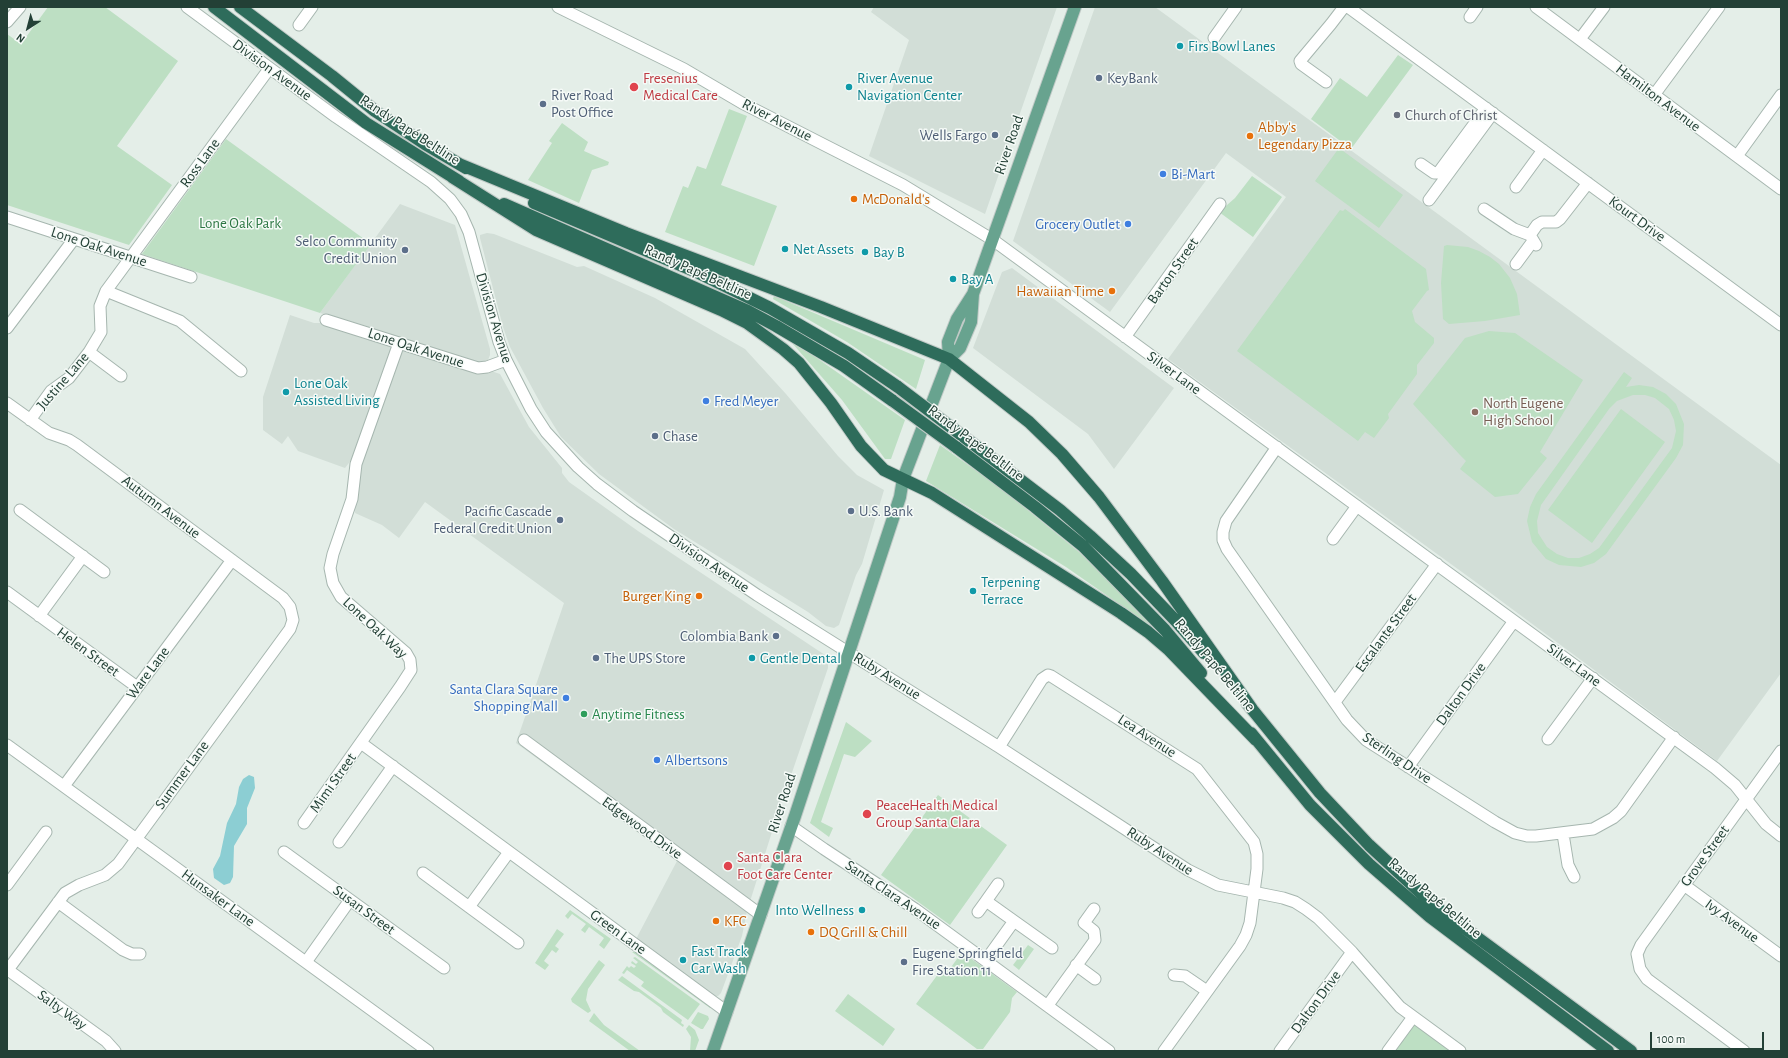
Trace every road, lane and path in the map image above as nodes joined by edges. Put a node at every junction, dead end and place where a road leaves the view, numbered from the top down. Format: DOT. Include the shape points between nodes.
graph roads {
  1 [pos="20,7"];
  2 [pos="187,7"];
  3 [pos="214,7"];
  4 [pos="240,7"];
  5 [pos="312,7"];
  6 [pos="558,7"];
  7 [pos="1075,7"];
  8 [pos="1236,7"];
  9 [pos="1344,7"];
  10 [pos="1348,7"];
  11 [pos="1477,7"];
  12 [pos="1536,7"];
  13 [pos="1604,7"];
  14 [pos="1719,7"];
  15 [pos="1470,17"];
  16 [pos="7,22"];
  17 [pos="299,25"];
  18 [pos="1214,38"];
  19 [pos="1580,40"];
  20 [pos="268,69"];
  21 [pos="1326,82"];
  22 [pos="1654,95"];
  23 [pos="1781,95"];
  24 [pos="1490,111"];
  25 [pos="1543,150"];
  26 [pos="1737,156"];
  27 [pos="459,164"];
  28 [pos="1421,164"];
  29 [pos="452,177"];
  30 [pos="1588,183"];
  31 [pos="1516,187"];
  32 [pos="1781,189"];
  33 [pos="1429,200"];
  34 [pos="1220,204"];
  35 [pos="1484,209"];
  36 [pos="7,217"];
  37 [pos="74,239"];
  38 [pos="993,240"];
  39 [pos="1533,240"];
  40 [pos="131,257"];
  41 [pos="1516,264"];
  42 [pos="191,278"];
  43 [pos="106,291"];
  44 [pos="326,320"];
  45 [pos="1781,325"];
  46 [pos="7,328"];
  47 [pos="1125,337"];
  48 [pos="398,343"];
  49 [pos="89,352"];
  50 [pos="948,359"];
  51 [pos="506,360"];
  52 [pos="242,371"];
  53 [pos="121,376"];
  54 [pos="7,403"];
  55 [pos="30,420"];
  56 [pos="1277,447"];
  57 [pos="903,479"];
  58 [pos="1357,506"];
  59 [pos="20,510"];
  60 [pos="1333,539"];
  61 [pos="83,556"];
  62 [pos="232,560"];
  63 [pos="1436,564"];
  64 [pos="104,572"];
  65 [pos="7,592"];
  66 [pos="40,616"];
  67 [pos="1514,621"];
  68 [pos="290,628"];
  69 [pos="848,652"];
  70 [pos="1593,678"];
  71 [pos="137,688"];
  72 [pos="1335,702"];
  73 [pos="1252,709"];
  74 [pos="1674,737"];
  75 [pos="1548,739"];
  76 [pos="524,740"];
  77 [pos="1256,740"];
  78 [pos="361,743"];
  79 [pos="7,745"];
  80 [pos="999,747"];
  81 [pos="1781,751"];
  82 [pos="393,766"];
  83 [pos="1408,767"];
  84 [pos="64,786"];
  85 [pos="1746,800"];
  86 [pos="304,824"];
  87 [pos="791,826"];
  88 [pos="46,832"];
  89 [pos="1563,834"];
  90 [pos="1781,836"];
  91 [pos="136,838"];
  92 [pos="339,842"];
  93 [pos="284,852"];
  94 [pos="509,852"];
  95 [pos="423,874"];
  96 [pos="1574,877"];
  97 [pos="998,884"];
  98 [pos="7,885"];
  99 [pos="1684,885"];
  100 [pos="1254,893"];
  101 [pos="350,900"];
  102 [pos="986,901"];
  103 [pos="58,902"];
  104 [pos="469,907"];
  105 [pos="1094,909"];
  106 [pos="978,912"];
  107 [pos="761,916"];
  108 [pos="1014,921"];
  109 [pos="518,943"];
  110 [pos="1052,948"];
  111 [pos="1352,952"];
  112 [pos="140,954"];
  113 [pos="1781,956"];
  114 [pos="986,960"];
  115 [pos="306,962"];
  116 [pos="1076,965"];
  117 [pos="444,968"];
  118 [pos="7,970"];
  119 [pos="1174,975"];
  120 [pos="1095,979"];
  121 [pos="1207,991"];
  122 [pos="1048,1005"];
  123 [pos="727,1012"];
  124 [pos="1412,1017"];
  125 [pos="1107,1050"];
  126 [pos="115,1051"];
  127 [pos="428,1051"];
  128 [pos="713,1051"];
  129 [pos="1164,1051"];
  130 [pos="1280,1051"];
  131 [pos="1388,1051"];
  132 [pos="1459,1051"];
  133 [pos="1608,1051"];
  134 [pos="1631,1051"];
  135 [pos="1744,1051"];
  1 -- 16 [label="street"];
  2 -- 20 [label="street, Division Avenue"];
  3 -- 29 [label="highway, Randy Papé Beltline" via="366,123"];
  4 -- 27 [label="highway, Randy Papé Beltline" via="374,111"];
  5 -- 17 [label="street"];
  6 -- 38 [label="street, River Avenue" via="684,69 747,105 903,185"];
  7 -- 38 [label="main road, River Road"];
  8 -- 18 [label="street"];
  9 -- 21 [label="street" via="1300,61"];
  10 -- 24 [label="street, Kourt Drive"];
  11 -- 15 [label="street"];
  12 -- 19 [label="street, Hamilton Avenue"];
  13 -- 19 [label="street"];
  14 -- 22 [label="street"];
  19 -- 22 [label="street, Hamilton Avenue"];
  20 -- 40 [label="street, Ross Lane"];
  20 -- 51 [label="street, Division Avenue" via="431,182 454,203 469,232 492,319"];
  22 -- 26 [label="street, Hamilton Avenue"];
  23 -- 26 [label="street"];
  24 -- 25 [label="street, Kourt Drive"];
  24 -- 28 [label="street" via="1438,173"];
  24 -- 33 [label="street"];
  25 -- 30 [label="street, Kourt Drive"];
  25 -- 31 [label="street"];
  26 -- 32 [label="street, Hamilton Avenue"];
  27 -- 50 [label="highway"];
  27 -- 73 [label="highway, Randy Papé Beltline, bridge" via="560,216 699,273 770,308 848,353 898,387 1060,510 1131,574 1176,621"];
  29 -- 57 [label="highway" via="536,230 747,323 798,363 866,453 884,470"];
  29 -- 77 [label="highway, Randy Papé Beltline, bridge" via="542,221 748,312 844,366 956,447 1083,546 1165,630"];
  30 -- 39 [label="street" via="1560,220 1540,224"];
  30 -- 45 [label="street, Kourt Drive"];
  34 -- 47 [label="street, Barton Street"];
  35 -- 39 [label="street"];
  36 -- 37 [label="street, Lone Oak Avenue"];
  37 -- 40 [label="street, Lone Oak Avenue"];
  37 -- 46 [label="street"];
  38 -- 47 [label="street, Silver Lane"];
  38 -- 50 [label="main road, River Road" via="973,294 971,322 960,348"];
  39 -- 41 [label="street"];
  40 -- 42 [label="street, Lone Oak Avenue"];
  40 -- 43 [label="street, Justine Lane"];
  43 -- 49 [label="street, Justine Lane" via="100,306 101,332"];
  43 -- 52 [label="street" via="180,321"];
  44 -- 48 [label="street, Lone Oak Avenue"];
  47 -- 56 [label="street, Silver Lane"];
  48 -- 51 [label="street, Lone Oak Avenue" via="478,368"];
  48 -- 78 [label="street, Lone Oak Way" via="356,464 352,499 330,564 333,582 341,597 406,653 411,663 407,678"];
  49 -- 53 [label="street"];
  49 -- 55 [label="street, Justine Lane" via="69,378 51,392"];
  50 -- 57 [label="main road, River Road"];
  50 -- 73 [label="highway" via="1029,422 1062,454 1099,497 1162,581"];
  51 -- 69 [label="street, Division Avenue" via="546,432 597,484 633,512 757,595"];
  54 -- 55 [label="street, Autumn Avenue"];
  55 -- 62 [label="street, Autumn Avenue" via="49,433 77,445"];
  56 -- 58 [label="street, Silver Lane"];
  56 -- 72 [label="street, Sterling Drive" via="1226,521 1223,540 1226,549"];
  57 -- 69 [label="main road, River Road" via="892,499 870,587"];
  57 -- 77 [label="highway" via="932,493 1148,632 1169,650"];
  58 -- 60 [label="street"];
  58 -- 63 [label="street, Silver Lane"];
  59 -- 61 [label="street"];
  61 -- 64 [label="street"];
  61 -- 66 [label="street"];
  62 -- 68 [label="street, Autumn Avenue" via="285,601 293,616"];
  62 -- 71 [label="street, Ware Lane"];
  63 -- 67 [label="street, Silver Lane"];
  63 -- 72 [label="street, Escalante Street"];
  65 -- 66 [label="street, Helen Street"];
  66 -- 71 [label="street, Helen Street"];
  67 -- 70 [label="street, Silver Lane"];
  67 -- 83 [label="street, Dalton Drive"];
  68 -- 91 [label="street, Summer Lane"];
  69 -- 80 [label="street, Ruby Avenue"];
  69 -- 87 [label="main road, River Road"];
  70 -- 74 [label="street, Silver Lane"];
  70 -- 75 [label="street"];
  71 -- 84 [label="street, Ware Lane"];
  72 -- 83 [label="street, Sterling Drive" via="1355,730 1366,740"];
  73 -- 134 [label="highway, Randy Papé Beltline" via="1320,793 1369,845 1436,907"];
  74 -- 85 [label="street, Silver Lane" via="1725,776"];
  74 -- 89 [label="street, Sterling Drive" via="1621,811 1613,818 1593,829"];
  76 -- 107 [label="street, Edgewood Drive"];
  77 -- 133 [label="highway, Randy Papé Beltline" via="1310,805 1380,874 1430,917"];
  78 -- 82 [label="street, Green Lane"];
  78 -- 86 [label="street, Mimi Street"];
  79 -- 84 [label="street, Hunsaker Lane"];
  80 -- 100 [label="street, Ruby Avenue" via="1188,870 1218,885"];
  80 -- 100 [label="street, Lea Avenue" via="1042,679 1048,676 1055,677 1200,772 1254,842 1258,861"];
  81 -- 85 [label="street, Grove Street"];
  82 -- 92 [label="street"];
  82 -- 94 [label="street, Green Lane"];
  83 -- 89 [label="street, Sterling Drive" via="1515,832 1526,836"];
  84 -- 91 [label="street, Hunsaker Lane"];
  85 -- 90 [label="street, Silver Lane" via="1766,824"];
  85 -- 99 [label="street, Grove Street"];
  87 -- 107 [label="main road, River Road"];
  87 -- 114 [label="street, Santa Clara Avenue" via="897,896"];
  88 -- 98 [label="street"];
  89 -- 96 [label="street" via="1568,865"];
  91 -- 103 [label="street, Summer Lane" via="110,872 72,888"];
  91 -- 115 [label="street, Hunsaker Lane"];
  93 -- 101 [label="street, Susan Street"];
  94 -- 104 [label="street"];
  94 -- 123 [label="street, Green Lane"];
  95 -- 104 [label="street"];
  97 -- 102 [label="street"];
  99 -- 113 [label="street, Ivy Avenue"];
  99 -- 135 [label="street, Grove Street" via="1641,945 1637,954 1640,969 1647,979"];
  100 -- 111 [label="street, Ruby Avenue" via="1295,902 1318,918"];
  100 -- 121 [label="street, Lea Avenue" via="1246,935"];
  101 -- 115 [label="street"];
  101 -- 117 [label="street, Susan Street"];
  102 -- 106 [label="street"];
  102 -- 108 [label="street"];
  103 -- 112 [label="street" via="126,952"];
  103 -- 118 [label="street, Summer Lane"];
  104 -- 109 [label="street"];
  105 -- 116 [label="street" via="1084,923 1093,930 1095,938"];
  107 -- 123 [label="main road, River Road"];
  108 -- 110 [label="street"];
  108 -- 114 [label="street"];
  111 -- 124 [label="street, Ruby Avenue"];
  111 -- 130 [label="street, Dalton Drive"];
  114 -- 122 [label="street, Santa Clara Avenue"];
  115 -- 127 [label="street, Hunsaker Lane"];
  116 -- 120 [label="street"];
  116 -- 122 [label="street"];
  118 -- 126 [label="street, Salty Way" via="106,1041"];
  119 -- 121 [label="street" via="1185,976"];
  121 -- 129 [label="street, Lea Avenue"];
  122 -- 125 [label="street, Santa Clara Avenue"];
  123 -- 128 [label="main road, River Road"];
  124 -- 131 [label="street"];
  124 -- 132 [label="street, Ruby Avenue"];
}
